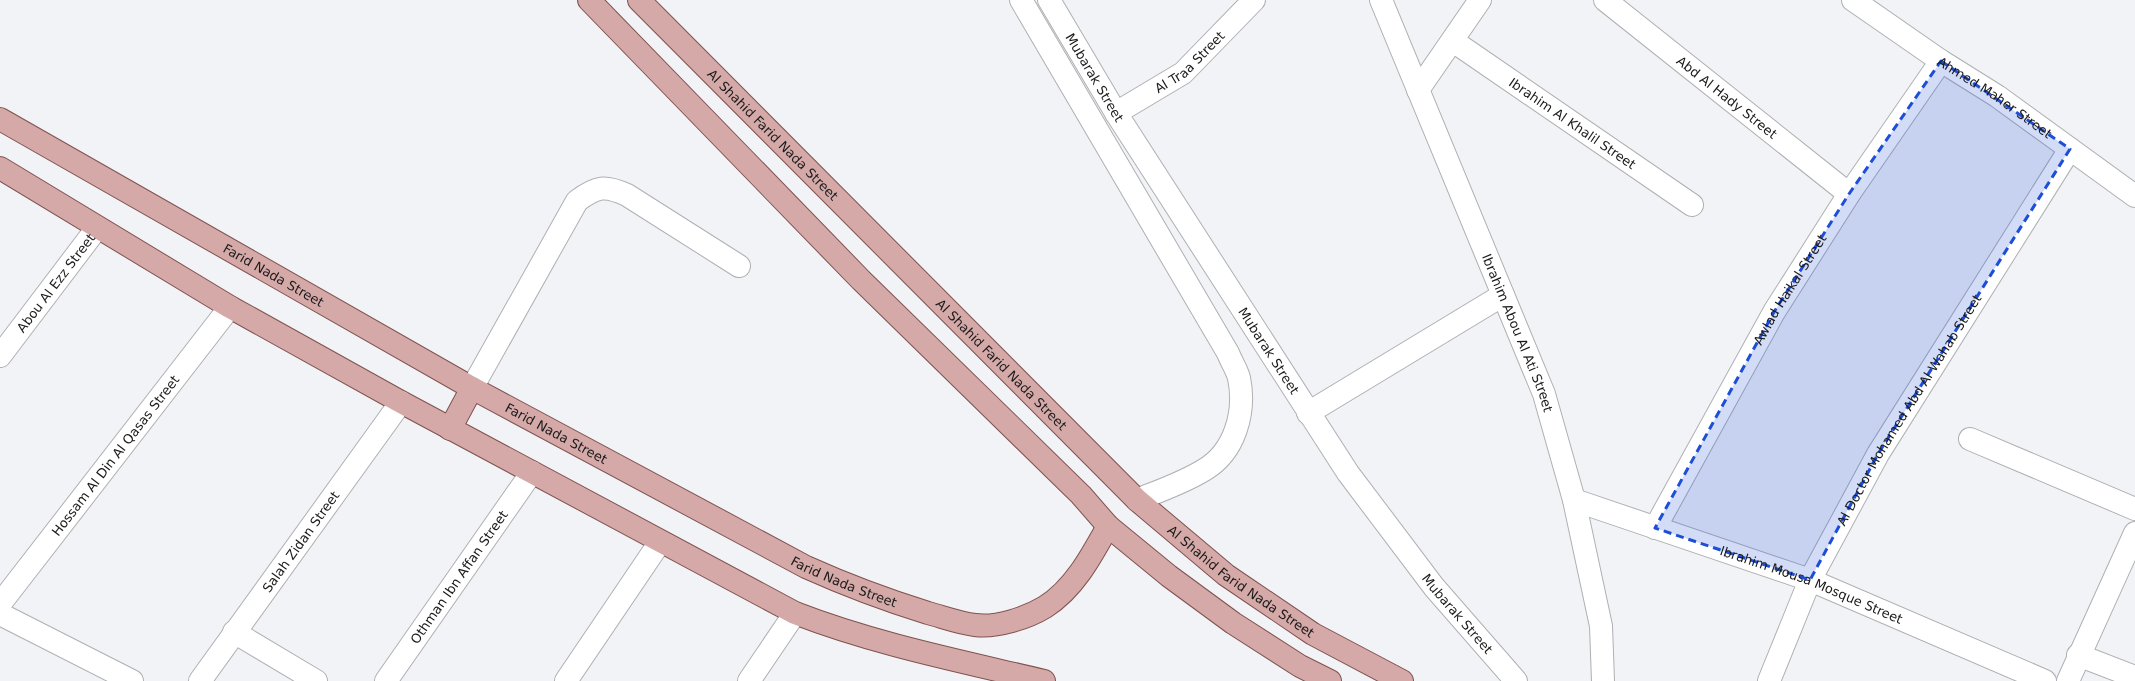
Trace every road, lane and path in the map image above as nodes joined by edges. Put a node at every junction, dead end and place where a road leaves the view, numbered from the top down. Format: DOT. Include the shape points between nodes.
graph roads {
  1 [pos="589,0"];
  2 [pos="639,0"];
  3 [pos="1021,0"];
  4 [pos="1049,0"];
  5 [pos="1254,0"];
  6 [pos="1381,0"];
  7 [pos="1480,0"];
  8 [pos="1605,0"];
  9 [pos="1853,0"];
  10 [pos="1453,41"];
  11 [pos="1941,61"];
  12 [pos="1418,90"];
  13 [pos="1116,113"];
  14 [pos="0,119"];
  15 [pos="2070,149"];
  16 [pos="0,168"];
  17 [pos="1849,194"];
  18 [pos="2135,196"];
  19 [pos="1692,205"];
  20 [pos="97,228"];
  21 [pos="739,266"];
  22 [pos="1503,295"];
  23 [pos="230,307"];
  24 [pos="0,356"];
  25 [pos="472,388"];
  26 [pos="401,402"];
  27 [pos="1308,413"];
  28 [pos="450,429"];
  29 [pos="1970,439"];
  30 [pos="532,472"];
  31 [pos="1137,500"];
  32 [pos="1574,500"];
  33 [pos="2135,510"];
  34 [pos="1108,526"];
  35 [pos="1655,528"];
  36 [pos="660,542"];
  37 [pos="2132,547"];
  38 [pos="1810,580"];
  39 [pos="0,604"];
  40 [pos="795,613"];
  41 [pos="0,614"];
  42 [pos="234,632"];
  43 [pos="2078,655"];
  44 [pos="2135,678"];
  45 [pos="132,681"];
  46 [pos="200,681"];
  47 [pos="316,681"];
  48 [pos="386,681"];
  49 [pos="566,681"];
  50 [pos="749,681"];
  51 [pos="1044,681"];
  52 [pos="1330,681"];
  53 [pos="1402,681"];
  54 [pos="1516,681"];
  55 [pos="1603,681"];
  56 [pos="1770,681"];
  57 [pos="2045,681"];
  58 [pos="2068,681"];
  1 -- 34 [label="main road" via="861,280 1081,496"];
  2 -- 31 [label="main road, Al Shahid Farid Nada Street"];
  3 -- 31 [label="street, Mubarak Street" via="1228,353 1239,377 1242,403 1237,428 1225,452 1206,470"];
  4 -- 13 [label="street, Mubarak Street"];
  5 -- 13 [label="street, Al Traa Street" via="1183,73"];
  6 -- 12 [label="street, Ibrahim Abou Al Ati Street"];
  7 -- 10 [label="street"];
  8 -- 17 [label="street, Abd Al Hady Street"];
  9 -- 11 [label="street, Ahmed Maher Street"];
  10 -- 12 [label="street"];
  10 -- 19 [label="street, Ibrahim Al Khalil Street"];
  11 -- 15 [label="street, Ahmed Maher Street" via="1997,96"];
  11 -- 17 [label="street, Awlad Haikal Street"];
  12 -- 22 [label="street, Ibrahim Abou Al Ati Street"];
  13 -- 27 [label="street, Mubarak Street"];
  14 -- 25 [label="main road, Farid Nada Street"];
  15 -- 18 [label="street, Ahmed Maher Street"];
  15 -- 38 [label="street, Al Doctor Mohamed Abd Al Wahab Street" via="1878,454"];
  16 -- 20 [label="main road"];
  17 -- 35 [label="street, Awlad Haikal Street" via="1774,312"];
  20 -- 23 [label="main road"];
  20 -- 24 [label="street, Abou Al Ezz Street"];
  21 -- 25 [label="street" via="610,187 592,190 577,201"];
  22 -- 27 [label="street"];
  22 -- 32 [label="street, Ibrahim Abou Al Ati Street" via="1544,394"];
  23 -- 26 [label="main road"];
  23 -- 39 [label="street, Hossam Al Din Al Qasas Street"];
  25 -- 28 [label="main road"];
  25 -- 34 [label="main road, Farid Nada Street" via="806,567 894,603 976,625 1012,622 1045,607 1069,585 1086,564"];
  26 -- 28 [label="main road"];
  26 -- 42 [label="street, Salah Zidan Street"];
  27 -- 54 [label="street, Mubarak Street" via="1390,531 1434,588"];
  28 -- 30 [label="main road"];
  29 -- 33 [label="street"];
  30 -- 36 [label="main road"];
  30 -- 48 [label="street, Othman Ibn Affan Street"];
  31 -- 53 [label="main road, Al Shahid Farid Nada Street" via="1226,575 1313,634"];
  32 -- 35 [label="street, Ibrahim Mousa Mosque Street"];
  32 -- 55 [label="street, Ibrahim Abou Al Ati Street" via="1601,626"];
  34 -- 52 [label="main road" via="1233,623 1300,666"];
  35 -- 38 [label="street, Ibrahim Mousa Mosque Street"];
  36 -- 40 [label="main road"];
  36 -- 49 [label="street"];
  37 -- 43 [label="street"];
  38 -- 56 [label="street, Al Doctor Mohamed Abd Al Wahab Street"];
  38 -- 57 [label="street, Ibrahim Mousa Mosque Street"];
  40 -- 50 [label="street"];
  40 -- 51 [label="main road" via="870,638"];
  41 -- 45 [label="street"];
  42 -- 46 [label="street, Salah Zidan Street"];
  42 -- 47 [label="street"];
  43 -- 44 [label="street"];
  43 -- 58 [label="street"];
}
